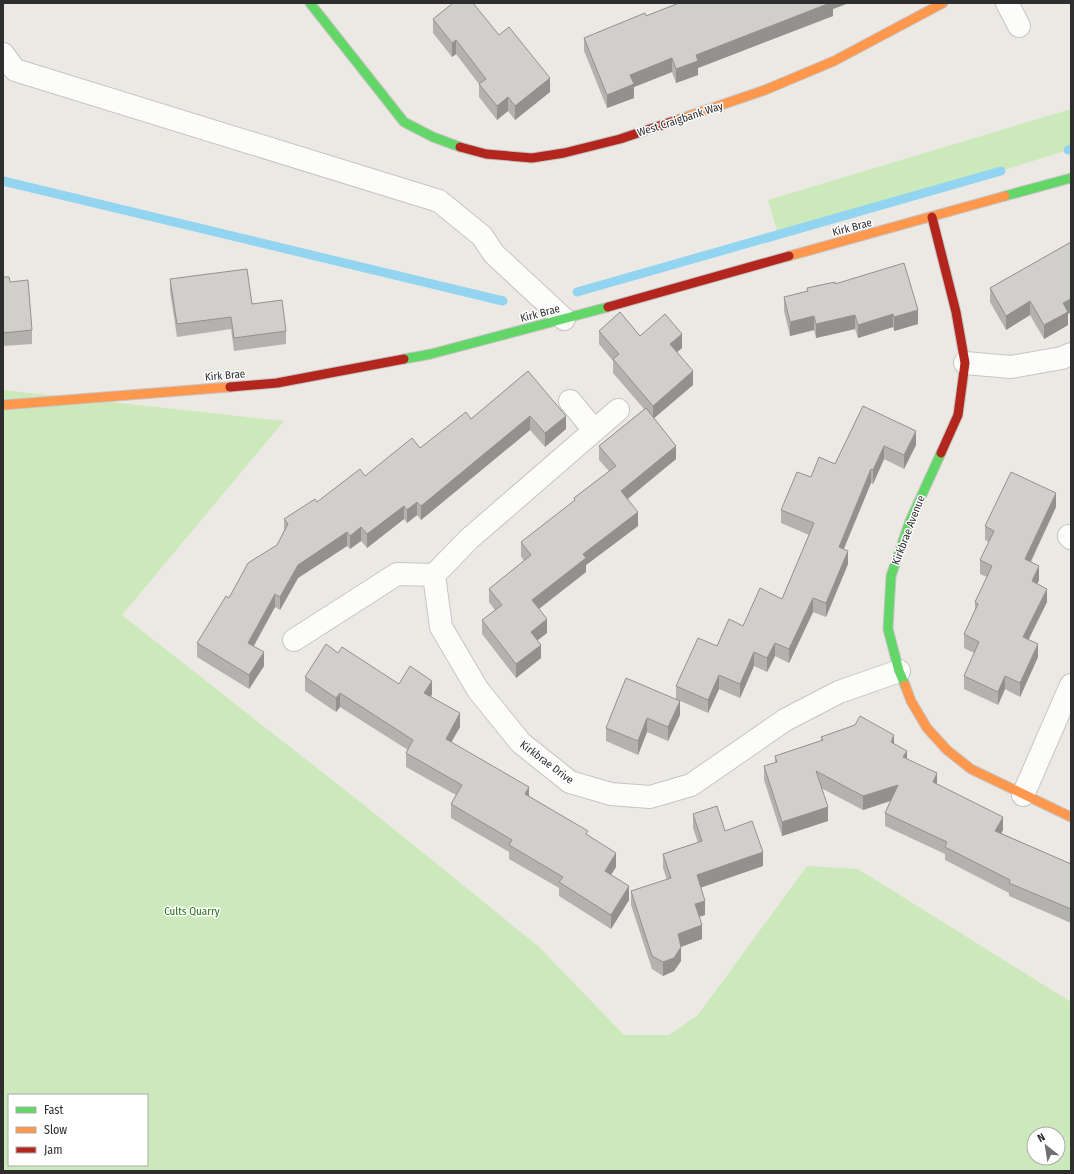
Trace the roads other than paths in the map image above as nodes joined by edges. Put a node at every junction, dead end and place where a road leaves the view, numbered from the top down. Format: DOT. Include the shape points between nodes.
graph roads {
  1 [pos="943,3"];
  2 [pos="1007,3"];
  3 [pos="313,4"];
  4 [pos="1019,26"];
  5 [pos="3,54"];
  6 [pos="1071,178"];
  7 [pos="932,217"];
  8 [pos="564,319"];
  9 [pos="1071,354"];
  10 [pos="965,364"];
  11 [pos="570,401"];
  12 [pos="3,404"];
  13 [pos="618,410"];
  14 [pos="594,430"];
  15 [pos="434,575"];
  16 [pos="294,640"];
  17 [pos="899,671"];
  18 [pos="1071,685"];
  19 [pos="1023,795"];
  20 [pos="1071,817"];
  1 -- 3 [label="street, West Craigbank Way" via="834,61 765,90 620,139 532,158 486,154 463,148 433,137 404,122"];
  2 -- 4 [label="street"];
  5 -- 8 [label="street" via="15,70 439,201 482,236 494,254"];
  6 -- 7 [label="street, Kirk Brae"];
  7 -- 8 [label="street, Kirk Brae"];
  7 -- 10 [label="street, Kirkbrae Avenue" via="956,312"];
  8 -- 12 [label="street, Kirk Brae" via="431,354 277,383"];
  9 -- 10 [label="street" via="1062,358 1010,367"];
  10 -- 17 [label="street, Kirkbrae Avenue" via="958,415 910,521 891,576 888,629"];
  11 -- 14 [label="street"];
  13 -- 14 [label="street"];
  14 -- 15 [label="street" via="468,539"];
  15 -- 16 [label="street" via="397,574"];
  15 -- 17 [label="street, Kirkbrae Drive" via="441,627 478,690 521,743 570,782 611,794 650,797 691,785 785,720 839,692"];
  17 -- 19 [label="street, Kirkbrae Avenue" via="911,701 927,728 947,750 971,769"];
  18 -- 19 [label="street"];
  19 -- 20 [label="street, Kirkbrae Avenue"];
}
